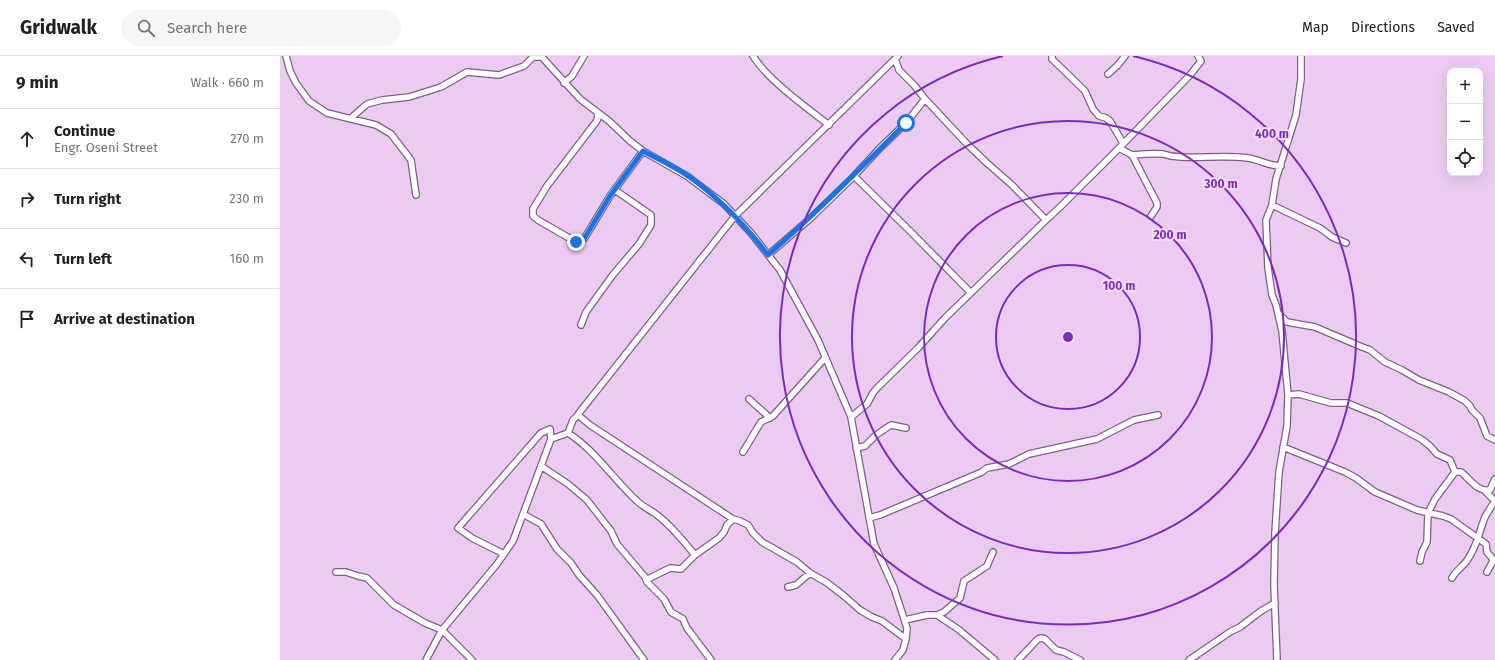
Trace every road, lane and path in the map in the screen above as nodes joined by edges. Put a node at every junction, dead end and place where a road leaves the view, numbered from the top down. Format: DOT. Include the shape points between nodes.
graph roads {
  1 [pos="286,56"];
  2 [pos="541,56"];
  3 [pos="584,56"];
  4 [pos="753,56"];
  5 [pos="1052,56"];
  6 [pos="1198,56"];
  7 [pos="1301,56"];
  8 [pos="1123,57"];
  9 [pos="896,58"];
  10 [pos="1108,74"];
  11 [pos="564,83"];
  12 [pos="925,99"];
  13 [pos="597,112"];
  14 [pos="351,118"];
  15 [pos="829,125"];
  16 [pos="1121,146"];
  17 [pos="643,151"];
  18 [pos="1132,155"];
  19 [pos="1281,166"];
  20 [pos="854,176"];
  21 [pos="615,190"];
  22 [pos="416,194"];
  23 [pos="1272,205"];
  24 [pos="735,216"];
  25 [pos="1151,216"];
  26 [pos="1046,220"];
  27 [pos="1346,243"];
  28 [pos="768,255"];
  29 [pos="971,292"];
  30 [pos="1278,314"];
  31 [pos="580,325"];
  32 [pos="825,358"];
  33 [pos="1288,394"];
  34 [pos="749,399"];
  35 [pos="578,415"];
  36 [pos="1158,415"];
  37 [pos="851,417"];
  38 [pos="770,418"];
  39 [pos="906,428"];
  40 [pos="568,433"];
  41 [pos="551,438"];
  42 [pos="1495,440"];
  43 [pos="856,448"];
  44 [pos="1283,448"];
  45 [pos="743,452"];
  46 [pos="541,466"];
  47 [pos="1455,472"];
  48 [pos="1495,479"];
  49 [pos="1485,490"];
  50 [pos="1428,513"];
  51 [pos="523,514"];
  52 [pos="869,518"];
  53 [pos="733,519"];
  54 [pos="1479,538"];
  55 [pos="993,552"];
  56 [pos="504,554"];
  57 [pos="695,555"];
  58 [pos="1420,560"];
  59 [pos="336,572"];
  60 [pos="1487,572"];
  61 [pos="810,573"];
  62 [pos="1452,578"];
  63 [pos="646,580"];
  64 [pos="788,587"];
  65 [pos="1275,603"];
  66 [pos="937,615"];
  67 [pos="905,620"];
  68 [pos="442,630"];
  69 [pos="906,639"];
  70 [pos="426,660"];
  71 [pos="472,660"];
  72 [pos="644,660"];
  73 [pos="711,660"];
  74 [pos="895,660"];
  75 [pos="995,660"];
  76 [pos="1018,660"];
  77 [pos="1080,660"];
  78 [pos="1189,660"];
  79 [pos="1277,660"];
  1 -- 14 [label="street" via="296,83 309,101 327,113"];
  2 -- 11 [label="street"];
  2 -- 14 [label="street" via="533,57 524,66 499,75 467,72 441,87 409,97 367,104"];
  3 -- 11 [label="street" via="572,76"];
  4 -- 15 [label="street" via="781,86"];
  5 -- 16 [label="street" via="1052,59 1085,91 1096,113 1110,121"];
  6 -- 16 [label="street" via="1201,61 1190,75"];
  7 -- 19 [label="street" via="1302,79 1299,100"];
  8 -- 10 [label="street"];
  9 -- 12 [label="street" via="899,70"];
  9 -- 15 [label="street"];
  11 -- 13 [label="street"];
  12 -- 20 [label="street" via="906,123"];
  12 -- 26 [label="street" via="972,149"];
  13 -- 17 [label="street"];
  13 -- 21 [label="street" via="596,122 547,186 532,212 538,220 576,242 584,239"];
  14 -- 22 [label="street" via="376,125 391,134 411,160"];
  15 -- 24 [label="street"];
  16 -- 18 [label="street"];
  16 -- 26 [label="street"];
  17 -- 21 [label="street"];
  17 -- 24 [label="street" via="687,176 724,204"];
  18 -- 19 [label="street" via="1236,157"];
  18 -- 25 [label="street" via="1157,203"];
  19 -- 23 [label="street"];
  20 -- 28 [label="street"];
  20 -- 29 [label="street"];
  21 -- 31 [label="street" via="651,215 651,226 586,312"];
  23 -- 27 [label="street"];
  23 -- 30 [label="street" via="1266,220 1267,256 1272,295"];
  24 -- 28 [label="street"];
  24 -- 35 [label="street"];
  26 -- 29 [label="street"];
  28 -- 32 [label="street" via="780,270"];
  29 -- 37 [label="street" via="873,393 867,404"];
  30 -- 33 [label="street"];
  30 -- 42 [label="street" via="1287,322 1316,327 1370,350 1384,362 1465,401 1480,418 1487,436"];
  32 -- 37 [label="street"];
  32 -- 38 [label="street"];
  33 -- 44 [label="street"];
  33 -- 47 [label="street" via="1299,394 1331,403 1347,403 1379,416 1421,439 1437,454 1450,460"];
  34 -- 38 [label="street"];
  35 -- 40 [label="street"];
  35 -- 53 [label="street"];
  36 -- 52 [label="street" via="1134,420 1097,439 1030,454 1009,464 987,468"];
  37 -- 43 [label="street"];
  38 -- 45 [label="street" via="761,422"];
  39 -- 43 [label="street" via="892,425 865,446"];
  40 -- 41 [label="street"];
  40 -- 57 [label="street" via="585,446 638,502 657,515 677,534"];
  41 -- 46 [label="street"];
  41 -- 56 [label="street" via="550,428 541,433 458,528"];
  43 -- 52 [label="street"];
  44 -- 50 [label="street" via="1345,472 1375,492"];
  44 -- 65 [label="street" via="1277,492"];
  46 -- 51 [label="street"];
  46 -- 63 [label="street" via="587,500"];
  47 -- 49 [label="street" via="1461,472"];
  47 -- 50 [label="street"];
  48 -- 49 [label="street" via="1490,490"];
  49 -- 54 [label="street" via="1495,501"];
  50 -- 54 [label="street" via="1451,519"];
  50 -- 58 [label="street" via="1427,542"];
  51 -- 56 [label="street" via="513,541"];
  51 -- 72 [label="street" via="541,524 557,549 597,594"];
  52 -- 67 [label="street" via="874,544"];
  53 -- 57 [label="street" via="719,538"];
  53 -- 61 [label="street" via="748,525 762,542 797,562"];
  54 -- 60 [label="street" via="1486,544 1487,552 1492,558"];
  54 -- 62 [label="street" via="1468,559"];
  55 -- 66 [label="street" via="987,566 964,581 960,598"];
  56 -- 68 [label="street"];
  57 -- 63 [label="street" via="681,569 670,568"];
  59 -- 68 [label="street" via="367,578 394,605"];
  61 -- 64 [label="street" via="796,585"];
  61 -- 69 [label="street" via="832,586 860,610 882,621"];
  63 -- 73 [label="street" via="664,599 671,612 682,620"];
  65 -- 78 [label="street"];
  65 -- 79 [label="street"];
  66 -- 67 [label="street" via="927,614"];
  66 -- 75 [label="street"];
  67 -- 69 [label="street"];
  68 -- 70 [label="street"];
  68 -- 71 [label="street"];
  69 -- 74 [label="street" via="903,650"];
  76 -- 77 [label="street" via="1041,638 1056,650"];
}
